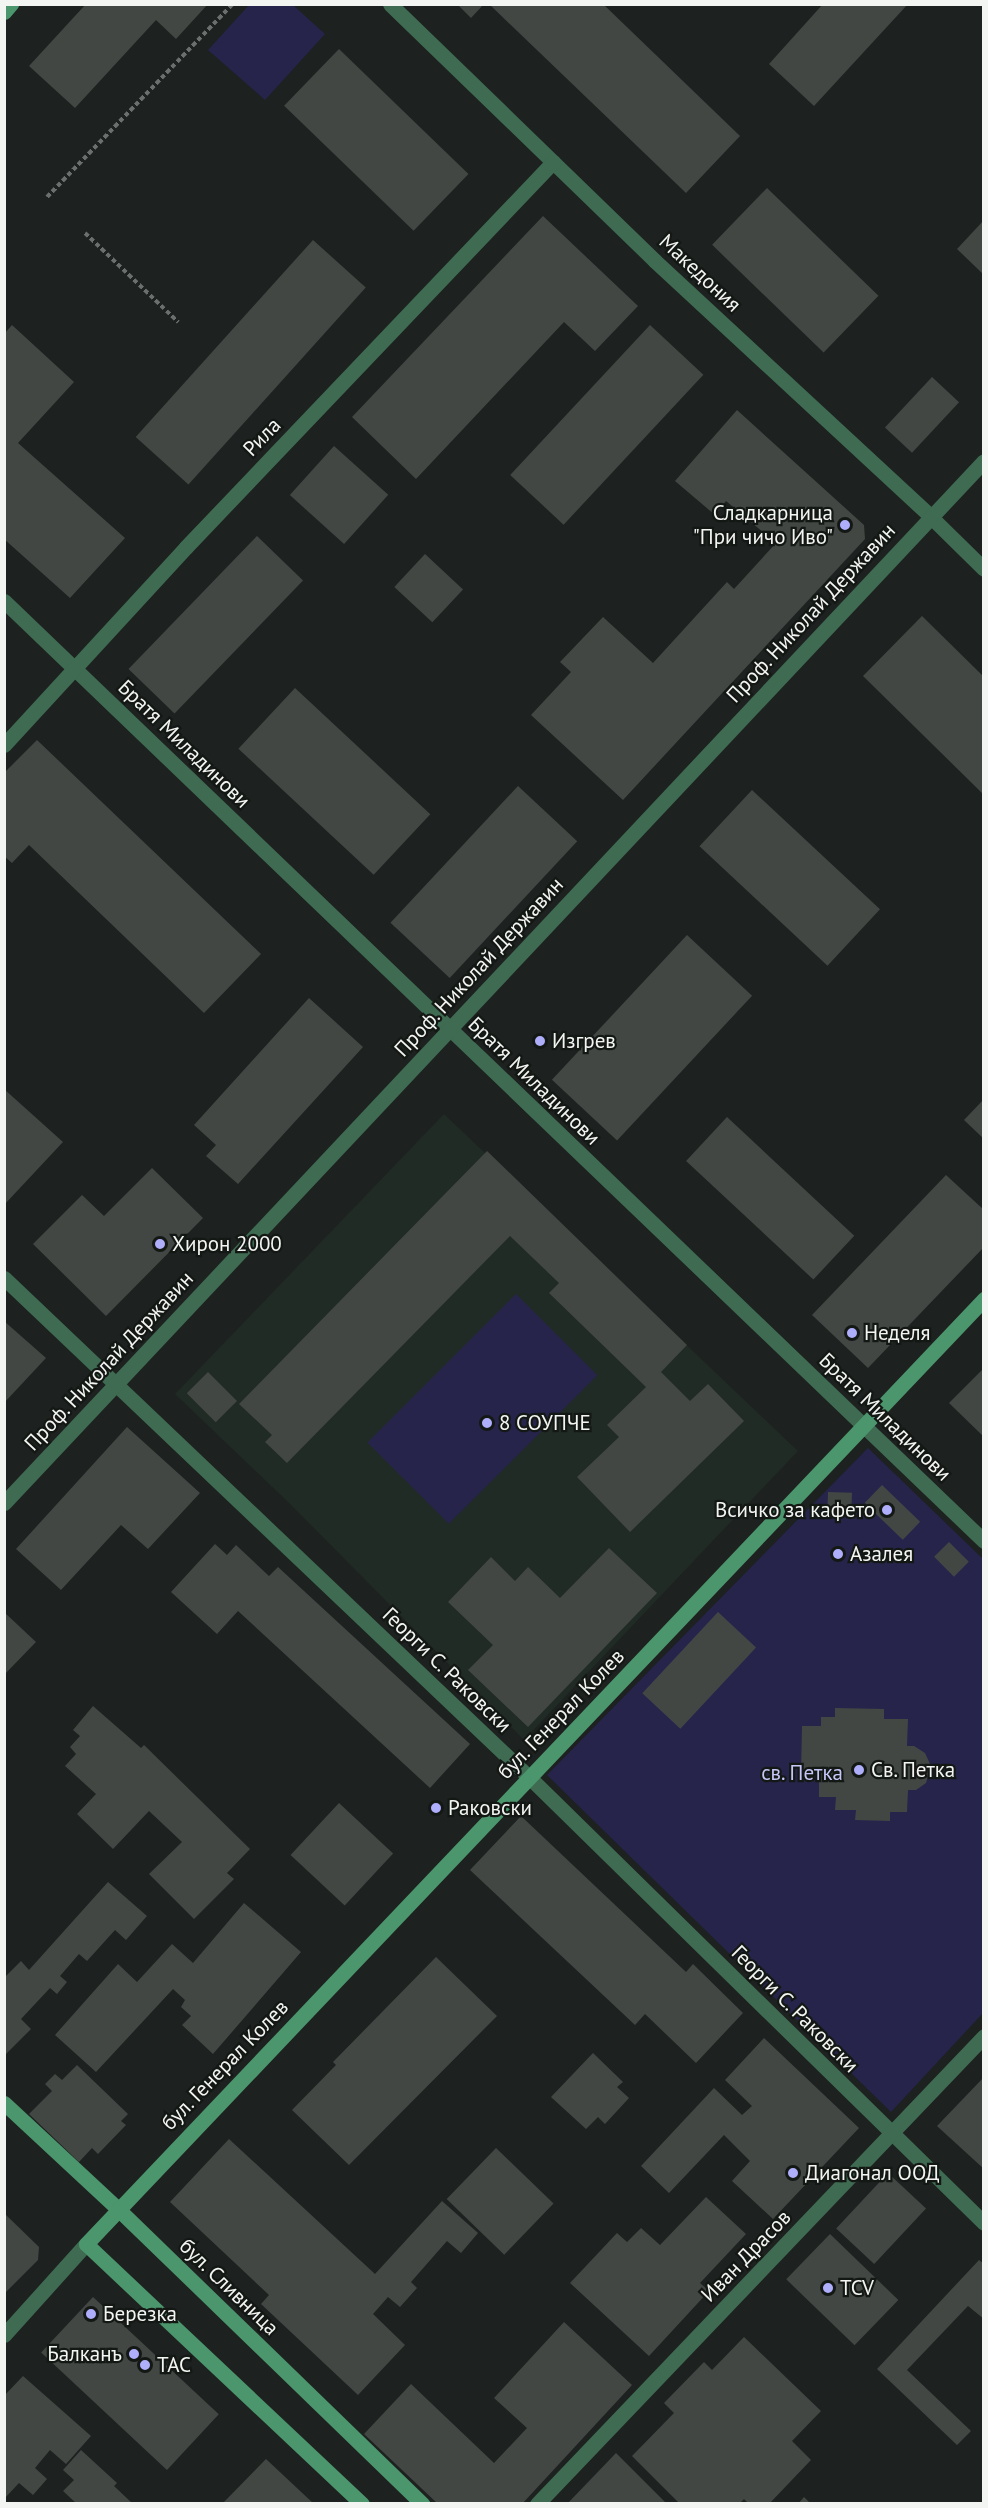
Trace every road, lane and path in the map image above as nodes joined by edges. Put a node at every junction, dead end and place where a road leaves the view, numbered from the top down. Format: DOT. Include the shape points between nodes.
graph roads {
  1 [pos="11,4"];
  2 [pos="233,4"];
  3 [pos="390,4"];
  4 [pos="4,12"];
  5 [pos="553,162"];
  6 [pos="47,197"];
  7 [pos="85,233"];
  8 [pos="178,322"];
  9 [pos="984,461"];
  10 [pos="931,516"];
  11 [pos="984,569"];
  12 [pos="4,601"];
  13 [pos="75,668"];
  14 [pos="4,744"];
  15 [pos="450,1029"];
  16 [pos="4,1278"];
  17 [pos="984,1299"];
  18 [pos="116,1384"];
  19 [pos="863,1425"];
  20 [pos="4,1503"];
  21 [pos="984,1541"];
  22 [pos="529,1777"];
  23 [pos="984,2036"];
  24 [pos="4,2103"];
  25 [pos="892,2134"];
  26 [pos="118,2210"];
  27 [pos="984,2223"];
  28 [pos="86,2244"];
  29 [pos="4,2335"];
  30 [pos="362,2504"];
  31 [pos="422,2504"];
  32 [pos="537,2504"];
  1 -- 4 [label="street"];
  2 -- 6 [label="path"];
  3 -- 5 [label="street, Македония"];
  5 -- 10 [label="street, Македония"];
  5 -- 13 [label="street, Рила"];
  7 -- 8 [label="path"];
  9 -- 10 [label="street, Проф. Николай Державин"];
  10 -- 11 [label="street, Македония"];
  10 -- 15 [label="street, Проф. Николай Державин"];
  12 -- 13 [label="street, Братя Миладинови"];
  13 -- 14 [label="street, Рила"];
  13 -- 15 [label="street, Братя Миладинови"];
  15 -- 18 [label="street, Проф. Николай Державин"];
  15 -- 19 [label="street, Братя Миладинови"];
  16 -- 18 [label="street, Георги С. Раковски"];
  17 -- 19 [label="street, бул. Генерал Колев"];
  18 -- 20 [label="street, Проф. Николай Державин"];
  18 -- 22 [label="street, Георги С. Раковски"];
  19 -- 21 [label="street, Братя Миладинови"];
  19 -- 22 [label="street, бул. Генерал Колев"];
  22 -- 25 [label="street, Георги С. Раковски"];
  22 -- 26 [label="street, бул. Генерал Колев"];
  23 -- 25 [label="street, Иван Драсов"];
  24 -- 26 [label="street, бул. Сливница"];
  25 -- 27 [label="street, Георги С. Раковски"];
  25 -- 32 [label="street, Иван Драсов"];
  26 -- 28 [label="street, бул. Генерал Колев"];
  26 -- 31 [label="street, бул. Сливница"];
  28 -- 29 [label="street"];
  28 -- 30 [label="street"];
}
